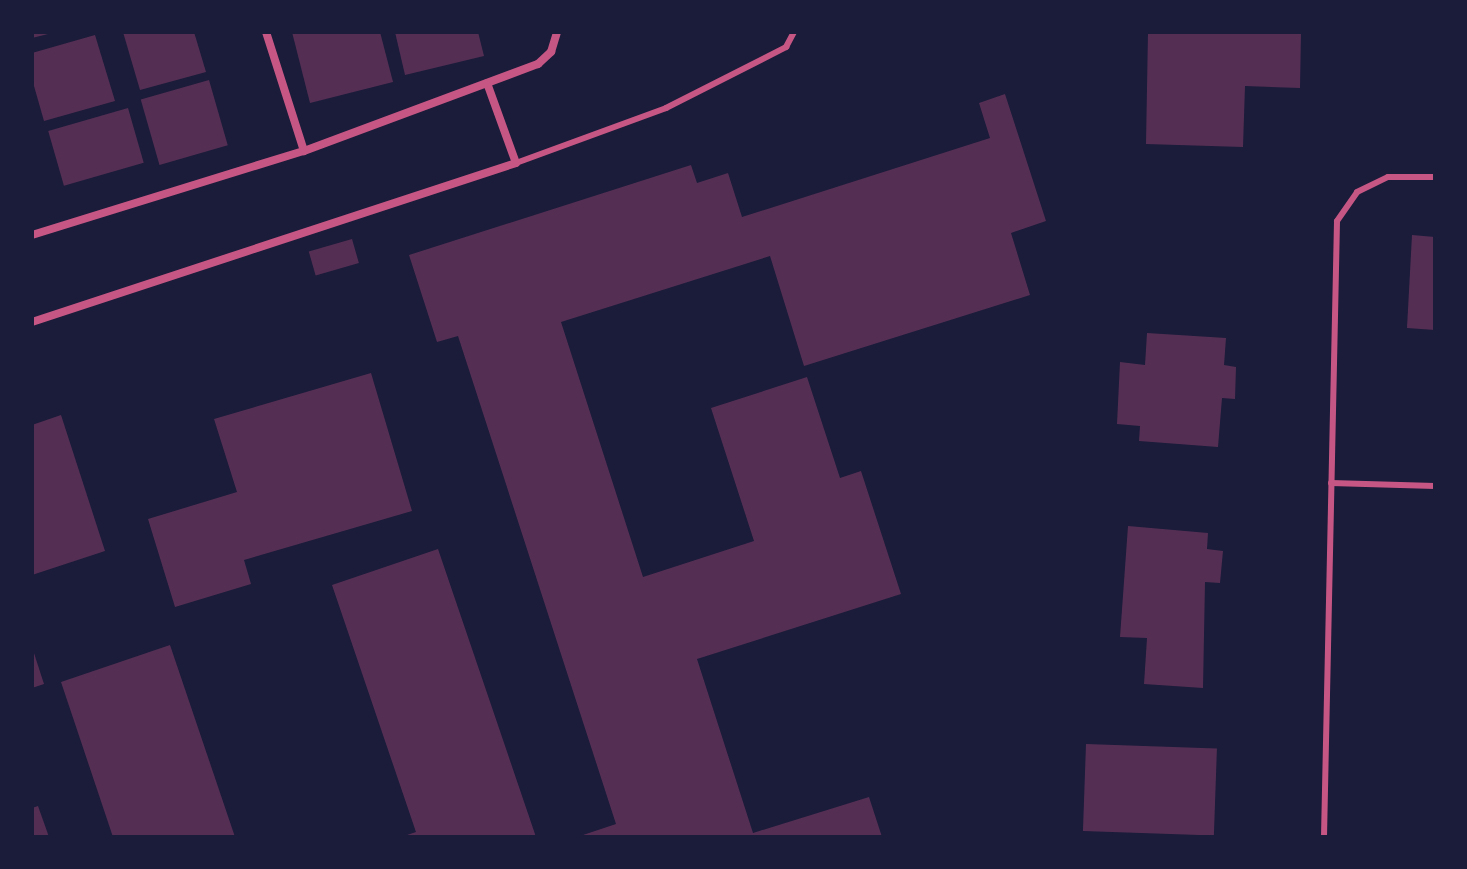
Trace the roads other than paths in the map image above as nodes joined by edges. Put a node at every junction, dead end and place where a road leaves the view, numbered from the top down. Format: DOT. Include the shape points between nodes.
graph roads {
  1 [pos="266,32"];
  2 [pos="557,32"];
  3 [pos="794,32"];
  4 [pos="487,83"];
  5 [pos="304,151"];
  6 [pos="516,163"];
  7 [pos="1435,177"];
  8 [pos="32,235"];
  9 [pos="32,322"];
  10 [pos="1331,483"];
  11 [pos="1435,486"];
  12 [pos="1324,837"];
  1 -- 5 [label="street"];
  2 -- 4 [label="street" via="551,52 538,64"];
  3 -- 6 [label="lane" via="786,47 666,108"];
  4 -- 5 [label="street"];
  4 -- 6 [label="street"];
  5 -- 8 [label="street"];
  6 -- 9 [label="street"];
  7 -- 10 [label="lane" via="1388,177 1357,192 1337,221"];
  10 -- 11 [label="lane"];
  10 -- 12 [label="lane"];
}
